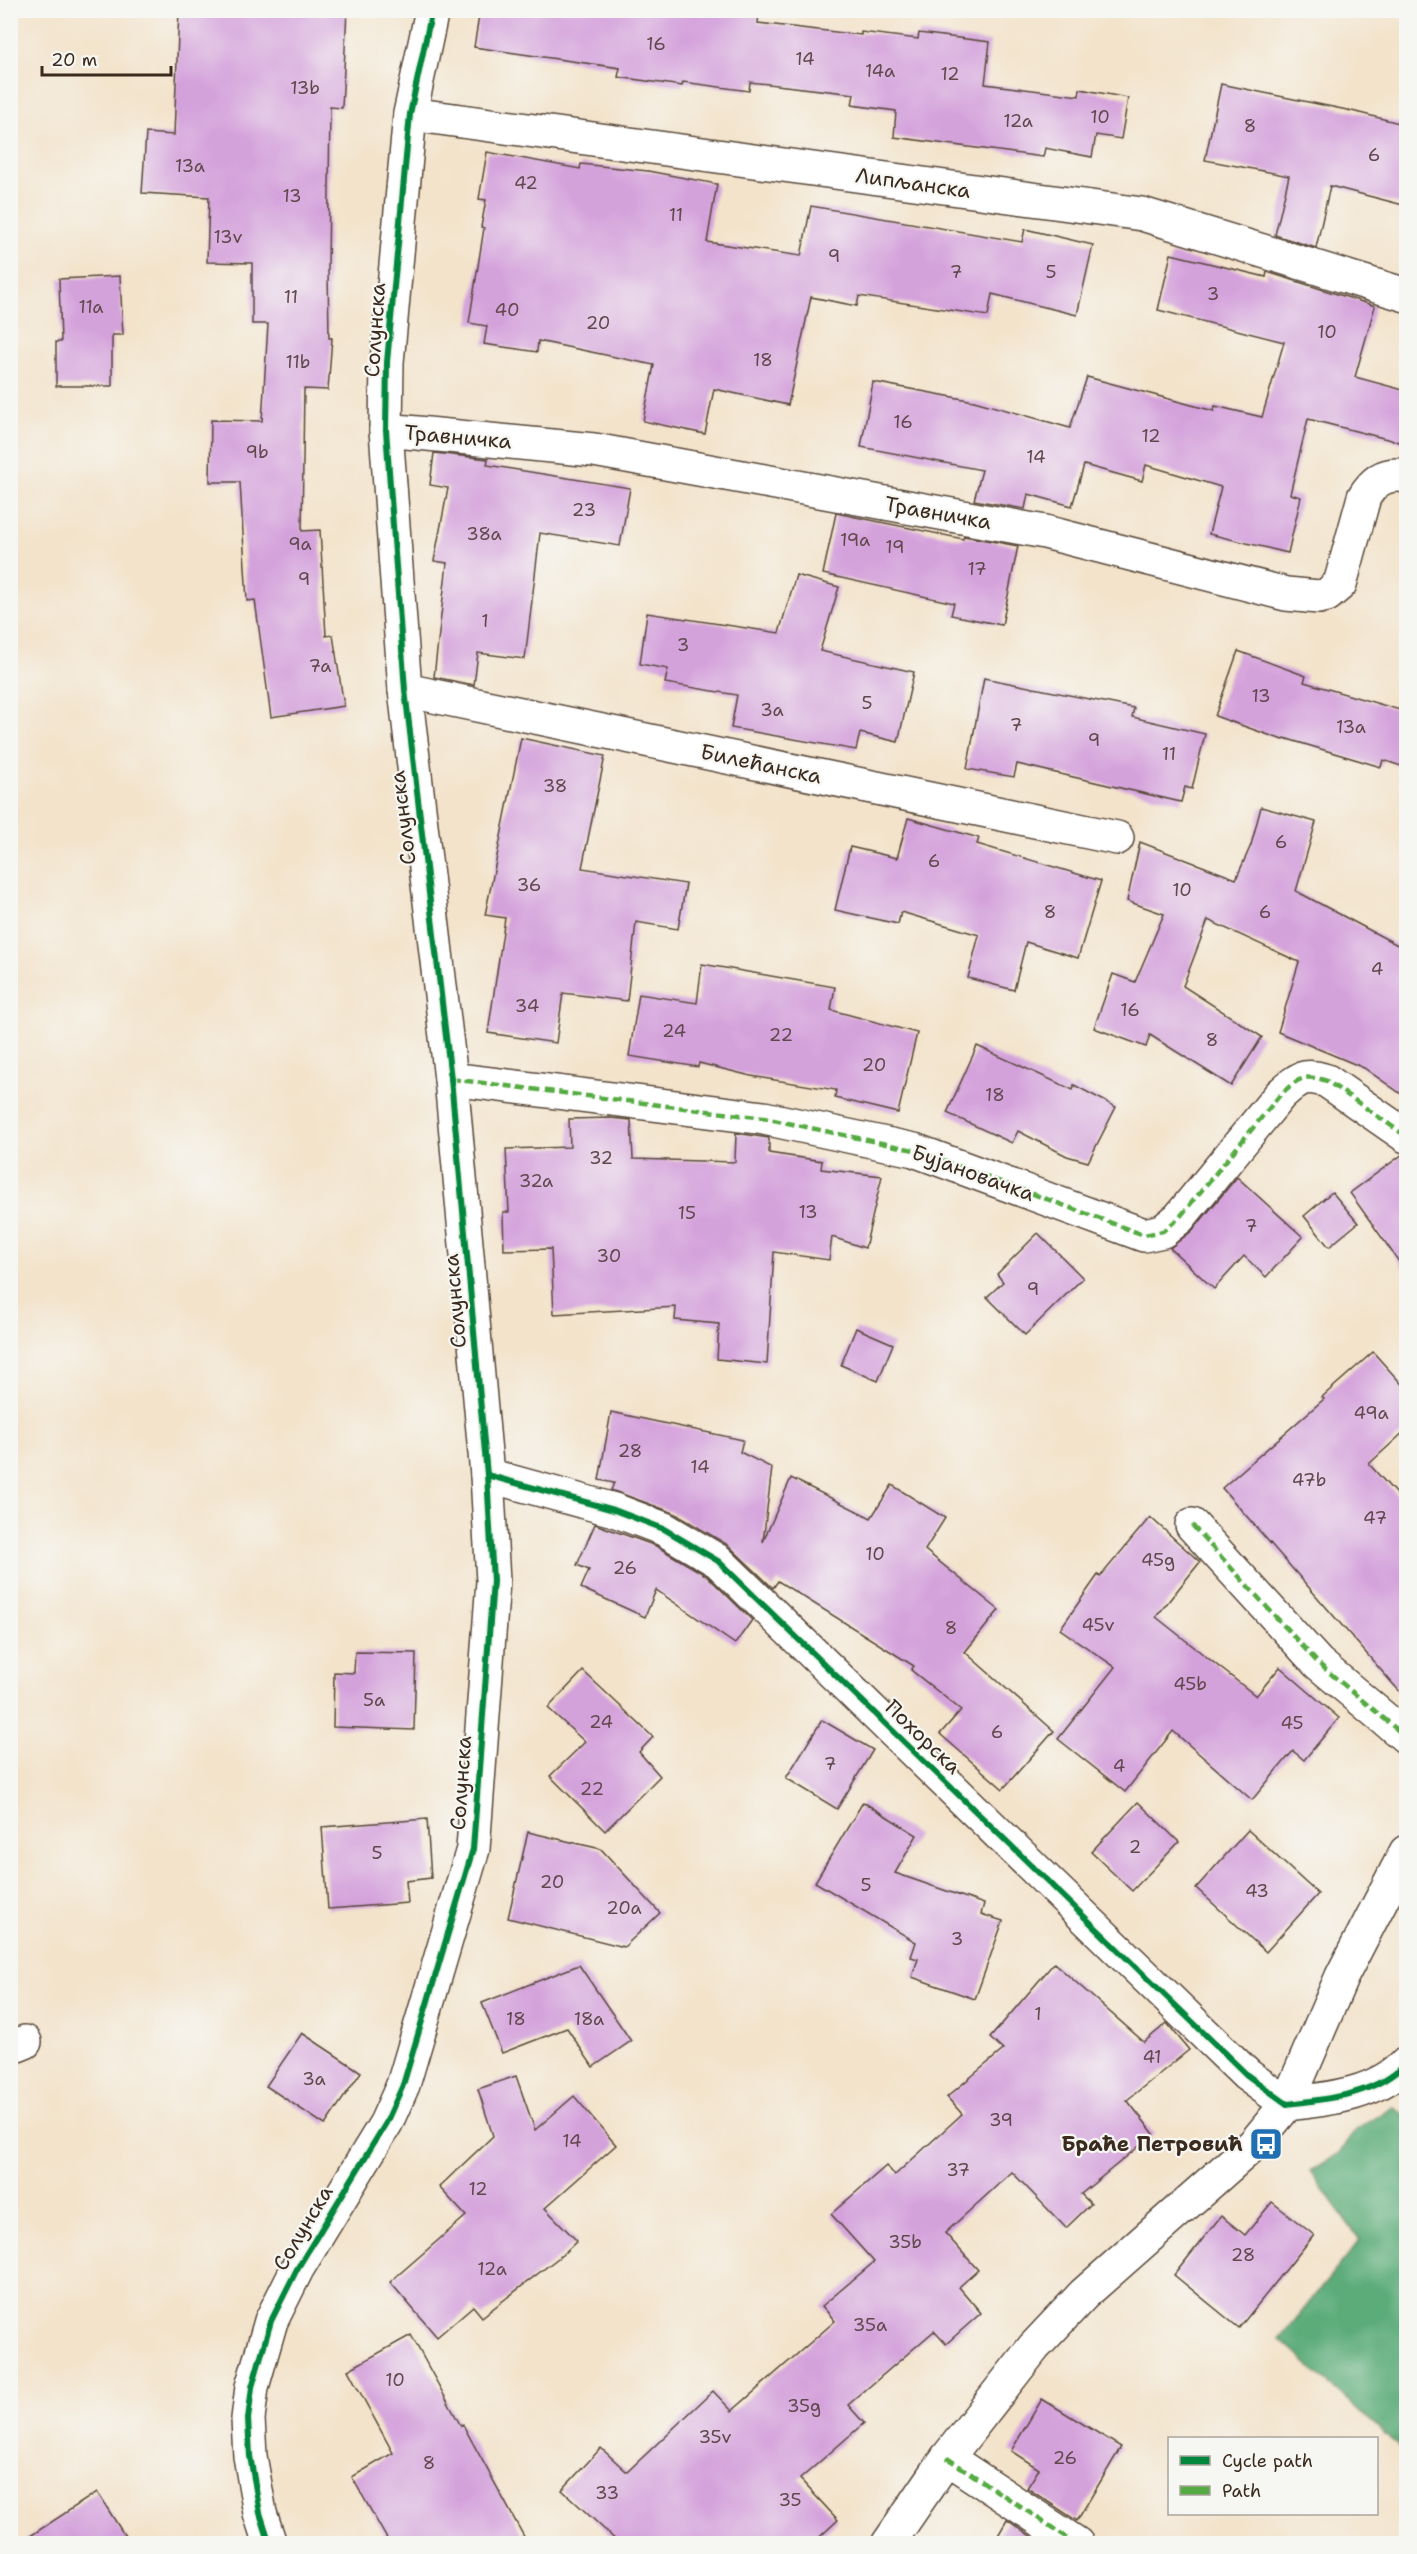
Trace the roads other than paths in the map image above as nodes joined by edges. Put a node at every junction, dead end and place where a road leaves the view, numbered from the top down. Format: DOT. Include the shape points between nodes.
graph roads {
  1 [pos="432,10"];
  2 [pos="410,114"];
  3 [pos="1407,295"];
  4 [pos="386,430"];
  5 [pos="1407,476"];
  6 [pos="405,690"];
  7 [pos="1117,838"];
  8 [pos="451,1079"];
  9 [pos="1407,1136"];
  10 [pos="487,1475"];
  11 [pos="1192,1526"];
  12 [pos="1407,1737"];
  13 [pos="1407,1852"];
  14 [pos="1407,2063"];
  15 [pos="1287,2104"];
  16 [pos="947,2458"];
  17 [pos="270,2544"];
  18 [pos="888,2544"];
  19 [pos="1077,2544"];
  1 -- 2 [label="street, Солунска"];
  2 -- 3 [label="street, Липљанска" via="1142,214"];
  2 -- 4 [label="street, Солунска" via="387,362"];
  4 -- 5 [label="street, Травничка" via="594,450 1044,532 1286,594 1318,597 1340,584 1372,484 1395,475"];
  4 -- 6 [label="street, Солунска"];
  6 -- 7 [label="street, Билећанска"];
  6 -- 8 [label="street, Солунска"];
  8 -- 9 [label="street, Бујановачка" via="764,1118 914,1150 1144,1235 1163,1231 1179,1218 1297,1079 1312,1076 1327,1081"];
  8 -- 10 [label="street, Солунска"];
  10 -- 15 [label="street, Похорска" via="615,1510 664,1529 718,1561 1247,2075"];
  10 -- 17 [label="street, Солунска" via="493,1581 473,1849 403,2085 386,2123 297,2269 271,2321 252,2387 248,2419 250,2456"];
  11 -- 12 [label="street" via="1318,1663"];
  13 -- 15 [label="street" via="1342,1976"];
  14 -- 15 [label="street" via="1357,2092"];
  15 -- 16 [label="street" via="1254,2144 1084,2294 1034,2347"];
  16 -- 18 [label="street"];
  16 -- 19 [label="street"];
}
